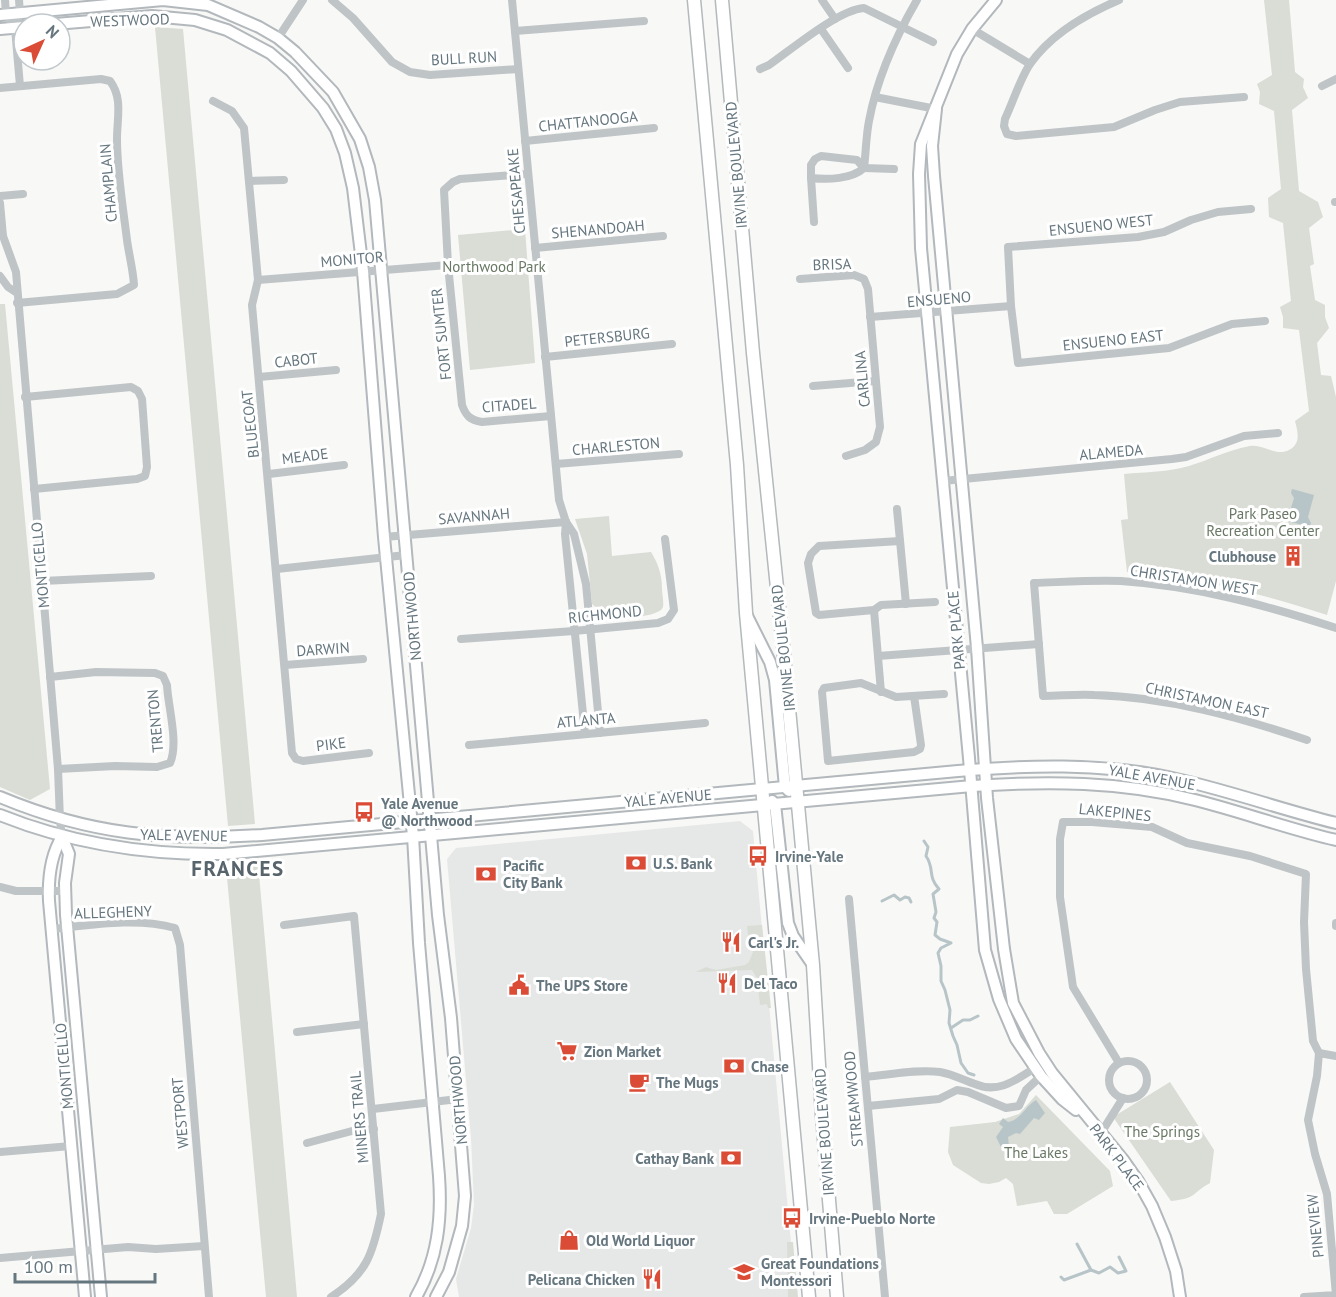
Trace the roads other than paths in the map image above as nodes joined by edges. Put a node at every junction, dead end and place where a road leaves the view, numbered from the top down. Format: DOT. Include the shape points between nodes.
graph roads {
  1 [pos="5,0"];
  2 [pos="303,0"];
  3 [pos="332,0"];
  4 [pos="512,0"];
  5 [pos="694,0"];
  6 [pos="722,0"];
  7 [pos="822,0"];
  8 [pos="917,0"];
  9 [pos="996,0"];
  10 [pos="1119,0"];
  11 [pos="31,12"];
  12 [pos="3,14"];
  13 [pos="835,19"];
  14 [pos="644,21"];
  15 [pos="72,22"];
  16 [pos="902,26"];
  17 [pos="821,29"];
  18 [pos="972,29"];
  19 [pos="515,32"];
  20 [pos="278,38"];
  21 [pos="933,42"];
  22 [pos="270,53"];
  23 [pos="1030,64"];
  24 [pos="848,68"];
  25 [pos="518,69"];
  26 [pos="760,69"];
  27 [pos="20,72"];
  28 [pos="1336,79"];
  29 [pos="20,86"];
  30 [pos="1322,86"];
  31 [pos="0,88"];
  32 [pos="875,97"];
  33 [pos="1244,97"];
  34 [pos="213,100"];
  35 [pos="936,109"];
  36 [pos="654,128"];
  37 [pos="525,141"];
  38 [pos="864,168"];
  39 [pos="894,169"];
  40 [pos="528,174"];
  41 [pos="811,178"];
  42 [pos="284,180"];
  43 [pos="249,181"];
  44 [pos="23,194"];
  45 [pos="0,196"];
  46 [pos="0,203"];
  47 [pos="1251,209"];
  48 [pos="814,222"];
  49 [pos="663,236"];
  50 [pos="535,248"];
  51 [pos="448,265"];
  52 [pos="381,270"];
  53 [pos="363,272"];
  54 [pos="0,276"];
  55 [pos="800,279"];
  56 [pos="864,279"];
  57 [pos="258,280"];
  58 [pos="17,293"];
  59 [pos="17,303"];
  60 [pos="1011,306"];
  61 [pos="946,312"];
  62 [pos="928,314"];
  63 [pos="870,317"];
  64 [pos="1265,321"];
  65 [pos="672,344"];
  66 [pos="545,357"];
  67 [pos="336,370"];
  68 [pos="259,377"];
  69 [pos="875,381"];
  70 [pos="813,386"];
  71 [pos="26,397"];
  72 [pos="551,416"];
  73 [pos="469,418"];
  74 [pos="1278,434"];
  75 [pos="679,454"];
  76 [pos="846,456"];
  77 [pos="344,465"];
  78 [pos="556,465"];
  79 [pos="269,474"];
  80 [pos="962,479"];
  81 [pos="943,481"];
  82 [pos="34,489"];
  83 [pos="897,509"];
  84 [pos="566,522"];
  85 [pos="405,536"];
  86 [pos="384,537"];
  87 [pos="665,539"];
  88 [pos="900,541"];
  89 [pos="406,555"];
  90 [pos="386,558"];
  91 [pos="277,569"];
  92 [pos="151,576"];
  93 [pos="42,581"];
  94 [pos="935,602"];
  95 [pos="906,604"];
  96 [pos="874,610"];
  97 [pos="746,613"];
  98 [pos="1336,628"];
  99 [pos="589,629"];
  100 [pos="574,631"];
  101 [pos="462,639"];
  102 [pos="1039,644"];
  103 [pos="977,648"];
  104 [pos="958,649"];
  105 [pos="878,656"];
  106 [pos="363,659"];
  107 [pos="285,665"];
  108 [pos="50,677"];
  109 [pos="881,692"];
  110 [pos="944,694"];
  111 [pos="914,696"];
  112 [pos="705,723"];
  113 [pos="600,733"];
  114 [pos="585,734"];
  115 [pos="1307,740"];
  116 [pos="469,745"];
  117 [pos="369,753"];
  118 [pos="296,759"];
  119 [pos="58,769"];
  120 [pos="985,769"];
  121 [pos="970,770"];
  122 [pos="986,785"];
  123 [pos="972,786"];
  124 [pos="791,787"];
  125 [pos="762,789"];
  126 [pos="0,798"];
  127 [pos="798,802"];
  128 [pos="769,805"];
  129 [pos="0,815"];
  130 [pos="430,818"];
  131 [pos="60,820"];
  132 [pos="412,820"];
  133 [pos="1336,823"];
  134 [pos="431,835"];
  135 [pos="413,836"];
  136 [pos="62,837"];
  137 [pos="1336,840"];
  138 [pos="1306,874"];
  139 [pos="0,887"];
  140 [pos="49,891"];
  141 [pos="65,891"];
  142 [pos="849,899"];
  143 [pos="284,925"];
  144 [pos="67,927"];
  145 [pos="175,928"];
  146 [pos="52,929"];
  147 [pos="813,965"];
  148 [pos="364,1024"];
  149 [pos="297,1032"];
  150 [pos="1319,1053"];
  151 [pos="1336,1056"];
  152 [pos="1119,1063"];
  153 [pos="1038,1072"];
  154 [pos="865,1077"];
  155 [pos="1123,1098"];
  156 [pos="458,1099"];
  157 [pos="433,1101"];
  158 [pos="868,1106"];
  159 [pos="373,1109"];
  160 [pos="1088,1119"];
  161 [pos="374,1129"];
  162 [pos="1101,1133"];
  163 [pos="307,1143"];
  164 [pos="71,1146"];
  165 [pos="0,1152"];
  166 [pos="204,1246"];
  167 [pos="97,1250"];
  168 [pos="81,1251"];
  169 [pos="0,1258"];
  170 [pos="85,1297"];
  171 [pos="101,1297"];
  172 [pos="209,1297"];
  173 [pos="331,1297"];
  174 [pos="416,1297"];
  175 [pos="436,1297"];
  176 [pos="809,1297"];
  177 [pos="837,1297"];
  178 [pos="885,1297"];
  179 [pos="1180,1297"];
  180 [pos="1304,1297"];
  1 -- 12 [label="street"];
  2 -- 20 [label="street"];
  3 -- 25 [label="street, BULL RUN" via="392,62 410,72 430,75"];
  4 -- 19 [label="street, CHESAPEAKE"];
  5 -- 97 [label="main road, IRVINE BOULEVARD" via="736,453"];
  6 -- 124 [label="main road, IRVINE BOULEVARD"];
  7 -- 13 [label="street"];
  8 -- 16 [label="street"];
  9 -- 18 [label="street, PARK PLACE"];
  10 -- 23 [label="street" via="1076,21"];
  11 -- 20 [label="street, WESTWOOD" via="163,0 186,2 208,5 239,17"];
  13 -- 16 [label="street" via="864,8"];
  13 -- 17 [label="street"];
  14 -- 19 [label="street"];
  15 -- 22 [label="street, WESTWOOD" via="144,16 195,20 227,30"];
  16 -- 21 [label="street"];
  16 -- 32 [label="street" via="890,49"];
  17 -- 24 [label="street"];
  17 -- 26 [label="street"];
  18 -- 23 [label="street"];
  18 -- 35 [label="street, PARK PLACE" via="948,74"];
  19 -- 25 [label="street, CHESAPEAKE"];
  20 -- 52 [label="street, NORTHWOOD" via="333,92 360,139 373,189"];
  22 -- 53 [label="street, NORTHWOOD" via="308,88 336,129 353,188"];
  23 -- 33 [label="street" via="1005,119 1007,134 1114,127 1180,102"];
  25 -- 37 [label="street, CHESAPEAKE"];
  27 -- 29 [label="street"];
  28 -- 30 [label="street"];
  29 -- 31 [label="street"];
  29 -- 59 [label="street, CHAMPLAIN" via="100,79 111,81 117,90 117,140 134,285 117,294"];
  32 -- 35 [label="street"];
  32 -- 38 [label="street" via="868,122"];
  34 -- 43 [label="street, BLUECOAT" via="232,111 244,128"];
  35 -- 61 [label="street, PARK PLACE" via="932,146"];
  35 -- 62 [label="street, PARK PLACE" via="921,144 919,174"];
  36 -- 37 [label="street, CHATTANOOGA"];
  37 -- 40 [label="street, CHESAPEAKE"];
  38 -- 39 [label="street"];
  38 -- 41 [label="street" via="857,174"];
  38 -- 41 [label="street" via="857,160 821,156 811,165"];
  40 -- 50 [label="street, CHESAPEAKE"];
  40 -- 51 [label="street, FORT SUMTER" via="460,179 447,186 443,197"];
  41 -- 48 [label="street"];
  42 -- 43 [label="street"];
  43 -- 57 [label="street, BLUECOAT"];
  44 -- 45 [label="street"];
  46 -- 58 [label="street, MONTICELLO" via="3,236"];
  47 -- 60 [label="street, ENSUENO WEST" via="1218,212 1138,237 1008,248"];
  49 -- 50 [label="street, SHENANDOAH"];
  50 -- 66 [label="street, CHESAPEAKE"];
  51 -- 52 [label="street, MONITOR"];
  51 -- 73 [label="street, FORT SUMTER" via="462,405"];
  52 -- 53 [label="street, MONITOR"];
  52 -- 85 [label="street, NORTHWOOD"];
  53 -- 57 [label="street, MONITOR"];
  53 -- 86 [label="street, NORTHWOOD"];
  54 -- 58 [label="street"];
  55 -- 56 [label="street, BRISA" via="854,275"];
  56 -- 63 [label="street, CARLINA"];
  57 -- 68 [label="street, BLUECOAT" via="252,305"];
  58 -- 59 [label="street, MONTICELLO"];
  59 -- 71 [label="street, MONTICELLO"];
  60 -- 61 [label="street, ENSUENO"];
  60 -- 64 [label="street, ENSUENO EAST" via="1018,363 1169,348 1232,324"];
  61 -- 62 [label="street, ENSUENO"];
  61 -- 80 [label="street, PARK PLACE"];
  62 -- 63 [label="street, ENSUENO"];
  62 -- 81 [label="street, PARK PLACE"];
  63 -- 69 [label="street, CARLINA"];
  65 -- 66 [label="street, PETERSBURG"];
  66 -- 72 [label="street, CHESAPEAKE"];
  67 -- 68 [label="street, CABOT"];
  68 -- 79 [label="street, BLUECOAT"];
  69 -- 70 [label="street"];
  69 -- 76 [label="street, CARLINA" via="880,427 876,442"];
  71 -- 82 [label="street, MONTICELLO"];
  71 -- 82 [label="street" via="131,387 142,399 145,476"];
  72 -- 73 [label="street, CITADEL" via="482,422"];
  72 -- 78 [label="street, CHESAPEAKE"];
  74 -- 80 [label="street, ALAMEDA" via="1244,436 1172,459"];
  75 -- 78 [label="street, CHARLESTON"];
  77 -- 79 [label="street, MEADE"];
  78 -- 84 [label="street, CHESAPEAKE" via="559,500"];
  79 -- 91 [label="street, BLUECOAT"];
  80 -- 81 [label="street, ALAMEDA"];
  80 -- 103 [label="street, PARK PLACE"];
  81 -- 104 [label="street, PARK PLACE"];
  82 -- 93 [label="street, MONTICELLO"];
  83 -- 88 [label="street"];
  84 -- 85 [label="street, SAVANNAH"];
  84 -- 99 [label="street, CHESAPEAKE" via="574,534 586,584"];
  84 -- 100 [label="street, CHESAPEAKE"];
  85 -- 86 [label="street, SAVANNAH"];
  85 -- 89 [label="street, NORTHWOOD"];
  86 -- 90 [label="street, NORTHWOOD"];
  87 -- 99 [label="street, RICHMOND" via="674,610 668,620"];
  88 -- 95 [label="street"];
  88 -- 96 [label="street" via="819,546 811,554 808,563 819,615"];
  89 -- 90 [label="street"];
  89 -- 130 [label="street, NORTHWOOD"];
  90 -- 91 [label="street"];
  90 -- 132 [label="street, NORTHWOOD"];
  91 -- 107 [label="street, BLUECOAT"];
  92 -- 93 [label="street"];
  93 -- 108 [label="street, MONTICELLO"];
  94 -- 95 [label="street"];
  95 -- 96 [label="street" via="881,605"];
  96 -- 105 [label="street"];
  97 -- 124 [label="street" via="775,680"];
  97 -- 125 [label="main road, IRVINE BOULEVARD"];
  98 -- 102 [label="street, CHRISTAMON WEST" via="1262,604 1165,585 1119,581 1034,583"];
  99 -- 100 [label="street, RICHMOND"];
  99 -- 113 [label="street, CHESAPEAKE"];
  100 -- 101 [label="street, RICHMOND"];
  100 -- 114 [label="street, CHESAPEAKE"];
  102 -- 103 [label="street"];
  102 -- 115 [label="street, CHRISTAMON EAST" via="1043,696 1095,695 1160,701 1251,721"];
  103 -- 104 [label="street"];
  103 -- 120 [label="street, PARK PLACE"];
  104 -- 105 [label="street"];
  104 -- 121 [label="street, PARK PLACE"];
  105 -- 109 [label="street"];
  106 -- 107 [label="street, DARWIN"];
  107 -- 118 [label="street, BLUECOAT" via="292,753"];
  108 -- 119 [label="street, MONTICELLO"];
  108 -- 119 [label="street, TRENTON" via="96,672 163,676 174,754 170,763 157,767"];
  109 -- 111 [label="street" via="896,697"];
  109 -- 111 [label="street" via="861,683 824,688 828,761 920,749"];
  110 -- 111 [label="street"];
  112 -- 113 [label="street, ATLANTA"];
  113 -- 114 [label="street, ATLANTA"];
  114 -- 116 [label="street, ATLANTA"];
  117 -- 118 [label="street, PIKE"];
  119 -- 131 [label="street, MONTICELLO"];
  120 -- 121 [label="street, YALE AVENUE"];
  120 -- 122 [label="street, PARK PLACE"];
  120 -- 133 [label="street, YALE AVENUE" via="1120,769 1198,784"];
  121 -- 123 [label="street, PARK PLACE"];
  121 -- 124 [label="street, YALE AVENUE"];
  122 -- 123 [label="street, YALE AVENUE"];
  122 -- 137 [label="street, YALE AVENUE" via="1059,782 1150,791 1193,799"];
  122 -- 160 [label="street, PARK PLACE" via="1013,1003 1039,1053"];
  123 -- 127 [label="street, YALE AVENUE"];
  123 -- 153 [label="street, PARK PLACE" via="985,950 1016,1039"];
  124 -- 125 [label="street, YALE AVENUE"];
  124 -- 127 [label="main road, IRVINE BOULEVARD"];
  125 -- 128 [label="main road, IRVINE BOULEVARD"];
  125 -- 130 [label="street, YALE AVENUE"];
  126 -- 131 [label="street, YALE AVENUE"];
  127 -- 128 [label="street, YALE AVENUE"];
  127 -- 147 [label="main road, IRVINE BOULEVARD"];
  128 -- 134 [label="street, YALE AVENUE"];
  128 -- 147 [label="street" via="788,923"];
  128 -- 176 [label="main road, IRVINE BOULEVARD"];
  129 -- 136 [label="street, YALE AVENUE"];
  130 -- 132 [label="street, YALE AVENUE"];
  130 -- 134 [label="street, NORTHWOOD"];
  131 -- 132 [label="street, YALE AVENUE" via="128,834 200,838"];
  131 -- 136 [label="street, MONTICELLO"];
  132 -- 135 [label="street, NORTHWOOD"];
  134 -- 135 [label="street, YALE AVENUE"];
  134 -- 156 [label="street, NORTHWOOD"];
  135 -- 136 [label="street, YALE AVENUE" via="193,855 142,852"];
  135 -- 157 [label="street, NORTHWOOD"];
  136 -- 140 [label="street, MONTICELLO" via="54,850"];
  136 -- 141 [label="street, MONTICELLO" via="69,854"];
  138 -- 150 [label="street, PINEVIEW" via="1306,969 1313,1041"];
  138 -- 152 [label="street, LAKEPINES" via="1250,856 1187,843 1152,827 1063,822 1060,897 1073,987"];
  139 -- 140 [label="street, ALLEGHENY"];
  140 -- 141 [label="street, ALLEGHENY"];
  140 -- 146 [label="street, MONTICELLO"];
  141 -- 144 [label="street, MONTICELLO"];
  142 -- 154 [label="street, STREAMWOOD"];
  143 -- 148 [label="street, MINERS TRAIL" via="354,916"];
  144 -- 145 [label="street, ALLEGHENY" via="142,922"];
  144 -- 146 [label="street, ALLEGHENY"];
  144 -- 167 [label="street, MONTICELLO"];
  145 -- 166 [label="street, WESTPORT" via="180,945"];
  146 -- 164 [label="street, MONTICELLO"];
  147 -- 177 [label="main road, IRVINE BOULEVARD"];
  148 -- 149 [label="street"];
  148 -- 159 [label="street, MINERS TRAIL"];
  150 -- 151 [label="street"];
  150 -- 180 [label="street, PINEVIEW" via="1308,1120 1327,1194 1336,1295"];
  152 -- 155 [label="street" via="1111,1072 1110,1084 1116,1095"];
  152 -- 155 [label="street" via="1136,1062 1147,1075 1143,1092"];
  153 -- 154 [label="street" via="998,1088 931,1071"];
  153 -- 158 [label="street" via="1019,1106 1006,1108 957,1090 939,1099"];
  153 -- 160 [label="street, PARK PLACE" via="1062,1099"];
  154 -- 158 [label="street, STREAMWOOD"];
  155 -- 162 [label="street"];
  156 -- 157 [label="street"];
  156 -- 175 [label="street, NORTHWOOD" via="465,1196 462,1226"];
  157 -- 159 [label="street"];
  157 -- 174 [label="street, NORTHWOOD" via="440,1222 432,1263"];
  158 -- 178 [label="street, STREAMWOOD"];
  159 -- 161 [label="street, MINERS TRAIL"];
  160 -- 162 [label="street, PARK PLACE"];
  161 -- 163 [label="street"];
  161 -- 173 [label="street, MINERS TRAIL" via="381,1214 376,1238 369,1260 356,1278"];
  162 -- 179 [label="street, PARK PLACE" via="1134,1174 1152,1206 1176,1271"];
  164 -- 165 [label="street"];
  164 -- 168 [label="street, MONTICELLO"];
  166 -- 167 [label="street"];
  166 -- 172 [label="street, WESTPORT"];
  167 -- 168 [label="street"];
  167 -- 171 [label="street, MONTICELLO"];
  168 -- 169 [label="street"];
  168 -- 170 [label="street, MONTICELLO"];
}
